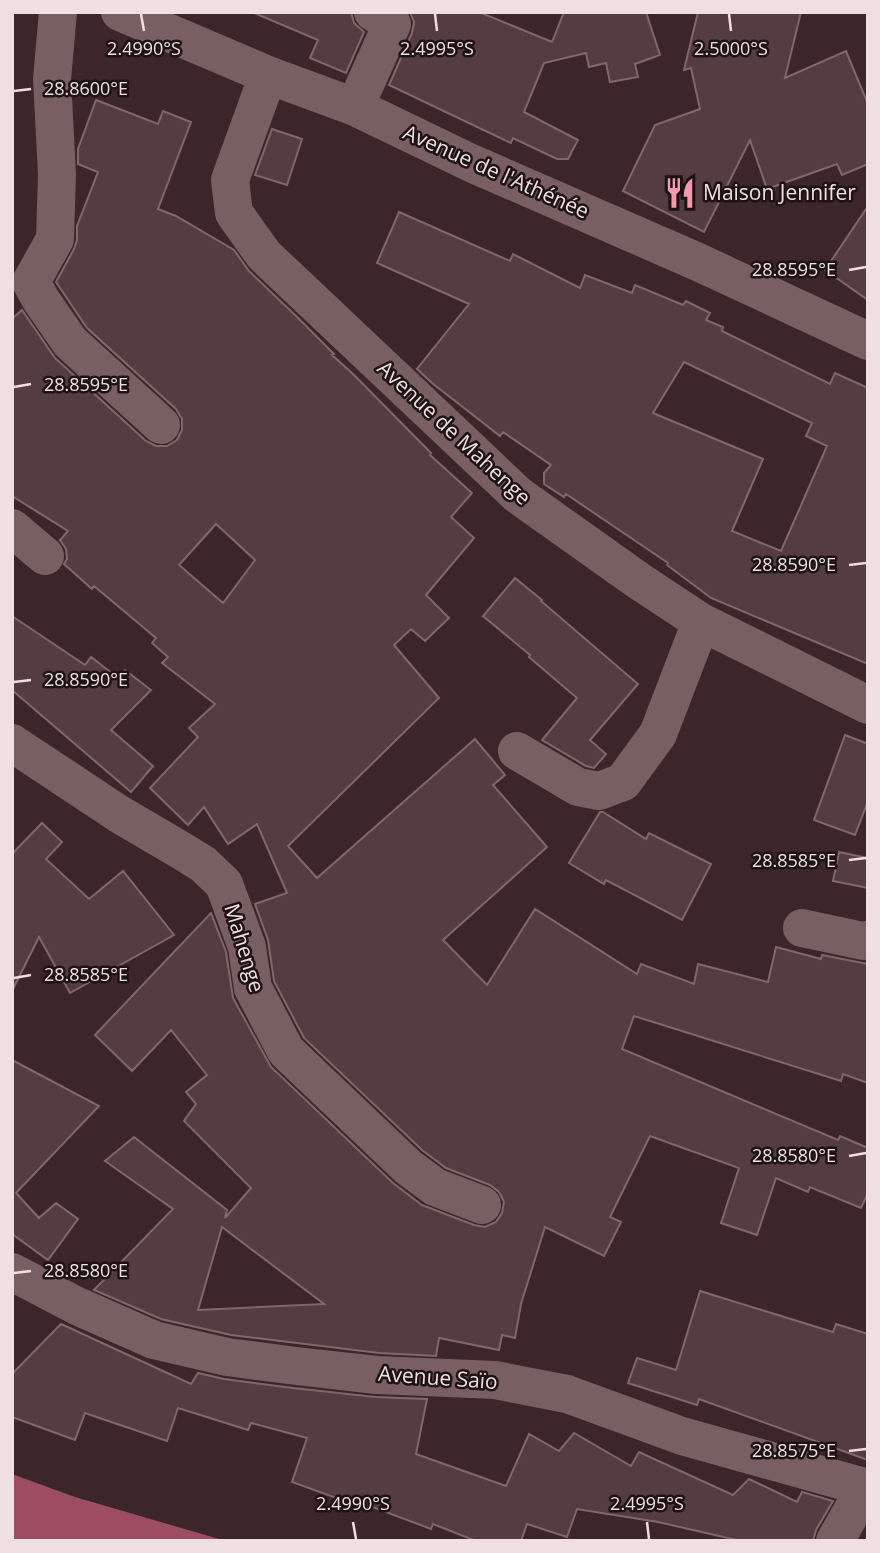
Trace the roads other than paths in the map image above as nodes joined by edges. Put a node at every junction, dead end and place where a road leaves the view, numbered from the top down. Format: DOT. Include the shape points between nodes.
graph roads {
  1 [pos="58,12"];
  2 [pos="120,12"];
  3 [pos="373,12"];
  4 [pos="268,75"];
  5 [pos="355,107"];
  6 [pos="868,341"];
  7 [pos="161,425"];
  8 [pos="12,528"];
  9 [pos="45,556"];
  10 [pos="701,622"];
  11 [pos="868,705"];
  12 [pos="12,743"];
  13 [pos="517,751"];
  14 [pos="802,928"];
  15 [pos="868,940"];
  16 [pos="482,1205"];
  17 [pos="12,1272"];
  18 [pos="867,1488"];
  19 [pos="835,1541"];
  1 -- 7 [label="street" via="52,79 55,239 31,282 70,342"];
  2 -- 4 [label="street, Avenue de l'Athénée"];
  3 -- 5 [label="street" via="392,24"];
  4 -- 5 [label="street, Avenue de l'Athénée"];
  4 -- 10 [label="street, Avenue de Mahenge" via="230,180 234,213 264,256 518,495"];
  5 -- 6 [label="street, Avenue de l'Athénée"];
  8 -- 9 [label="street"];
  10 -- 11 [label="street, Avenue de Mahenge"];
  10 -- 13 [label="street" via="658,734 623,782 599,791 578,787"];
  12 -- 16 [label="street, Mahenge" via="202,864 224,884 247,947 253,988 286,1051 408,1167 435,1187"];
  14 -- 15 [label="street"];
  17 -- 18 [label="street, Avenue Saïo" via="154,1340 227,1357 377,1375 495,1380 567,1394 682,1436"];
  18 -- 19 [label="street"];
}
